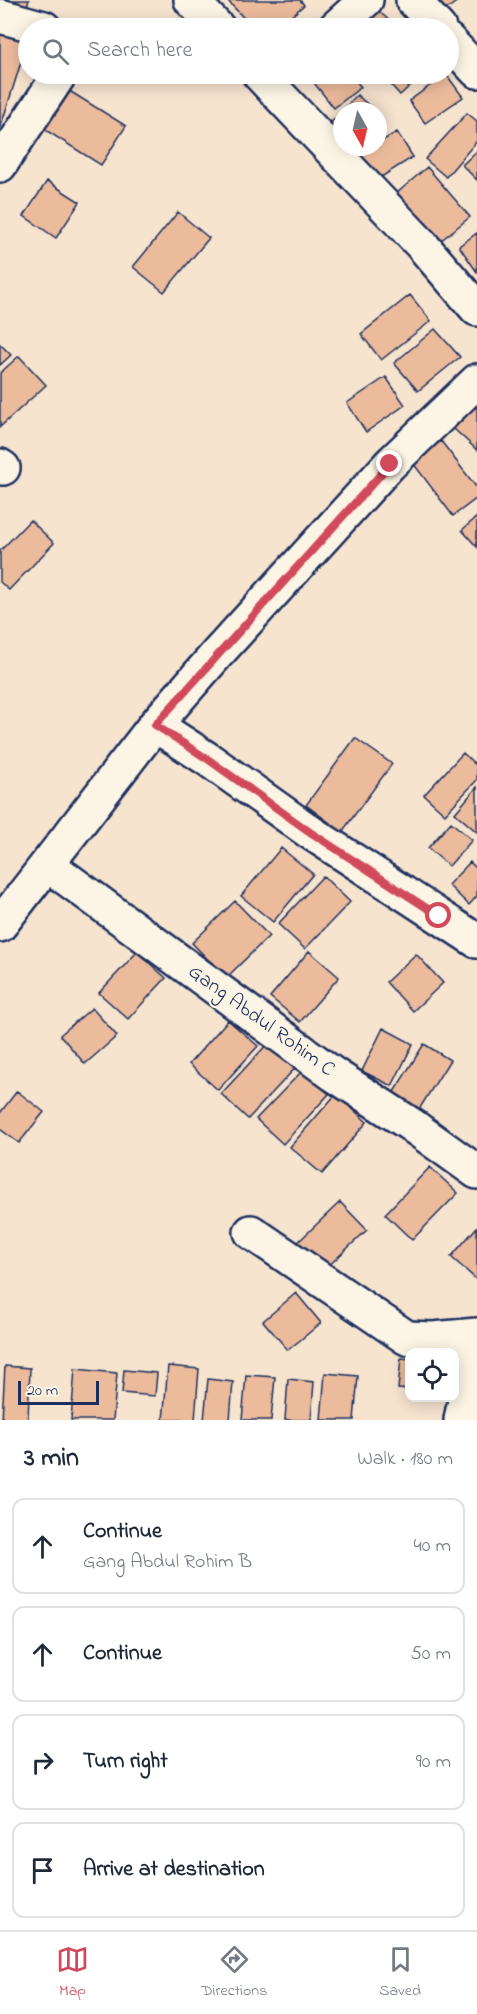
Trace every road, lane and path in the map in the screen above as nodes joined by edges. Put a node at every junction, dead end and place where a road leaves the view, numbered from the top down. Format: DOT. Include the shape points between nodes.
graph roads {
  1 [pos="192,0"];
  2 [pos="366,0"];
  3 [pos="413,0"];
  4 [pos="0,16"];
  5 [pos="209,18"];
  6 [pos="346,18"];
  7 [pos="429,18"];
  8 [pos="18,21"];
  9 [pos="459,52"];
  10 [pos="477,71"];
  11 [pos="53,84"];
  12 [pos="278,84"];
  13 [pos="0,165"];
  14 [pos="477,309"];
  15 [pos="477,381"];
  16 [pos="155,725"];
  17 [pos="48,865"];
  18 [pos="0,925"];
  19 [pos="477,941"];
  20 [pos="477,1172"];
  21 [pos="251,1232"];
  22 [pos="477,1335"];
  23 [pos="477,1354"];
  24 [pos="461,1420"];
  1 -- 5 [label="street"];
  2 -- 6 [label="street"];
  3 -- 7 [label="street"];
  4 -- 8 [label="street"];
  9 -- 10 [label="street"];
  11 -- 13 [label="street"];
  12 -- 14 [label="street"];
  15 -- 16 [label="street" via="390,464"];
  16 -- 17 [label="street"];
  16 -- 19 [label="street"];
  17 -- 18 [label="street"];
  17 -- 20 [label="street, Gang Abdul Rohim C" via="333,1074"];
  21 -- 22 [label="street" via="407,1338"];
  23 -- 24 [label="street"];
}
